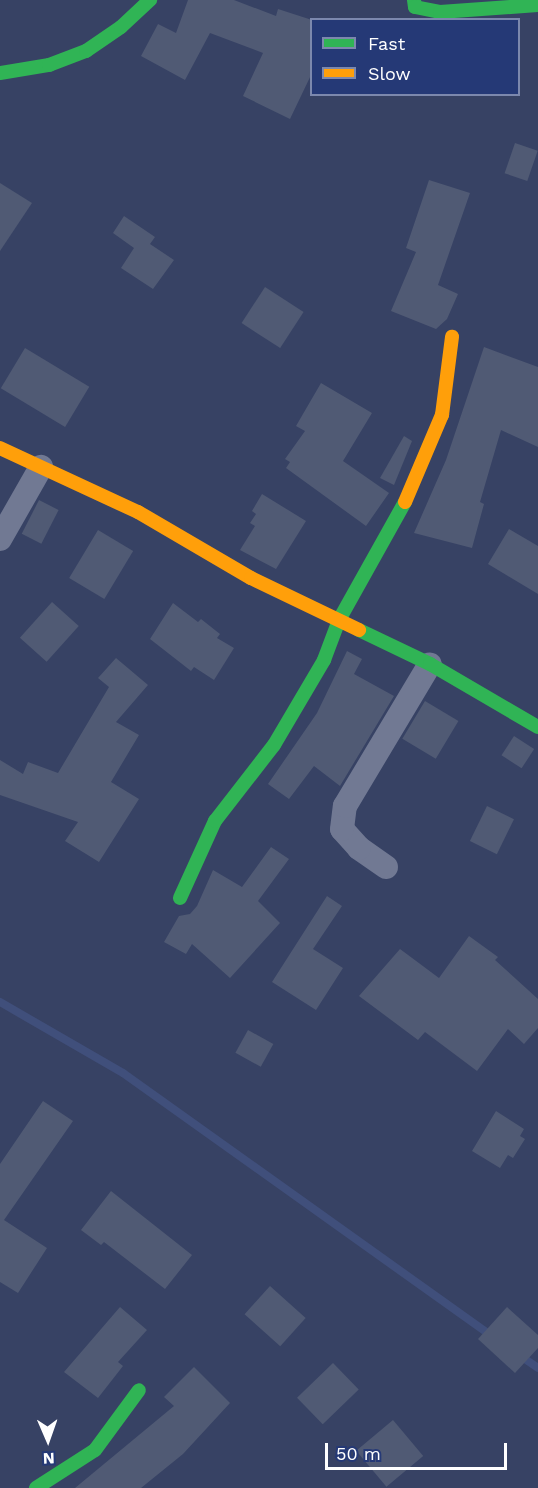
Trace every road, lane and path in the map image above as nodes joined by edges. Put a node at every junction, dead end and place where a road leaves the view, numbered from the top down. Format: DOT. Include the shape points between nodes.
graph roads {
  1 [pos="150,0"];
  2 [pos="414,0"];
  3 [pos="538,5"];
  4 [pos="0,73"];
  5 [pos="452,337"];
  6 [pos="0,448"];
  7 [pos="41,467"];
  8 [pos="0,539"];
  9 [pos="339,620"];
  10 [pos="430,664"];
  11 [pos="538,727"];
  12 [pos="386,867"];
  13 [pos="180,898"];
  14 [pos="139,1390"];
  15 [pos="36,1488"];
  1 -- 4 [label="street" via="121,27 86,51 49,65"];
  2 -- 3 [label="street" via="415,7 440,12"];
  5 -- 9 [label="street" via="442,415 418,480"];
  6 -- 7 [label="street"];
  7 -- 8 [label="street"];
  7 -- 9 [label="street" via="138,512 251,578"];
  9 -- 10 [label="street"];
  9 -- 13 [label="street" via="324,660 274,745 215,821"];
  10 -- 11 [label="street"];
  10 -- 12 [label="street" via="345,806 342,829 359,848"];
  14 -- 15 [label="street" via="95,1450"];
}
